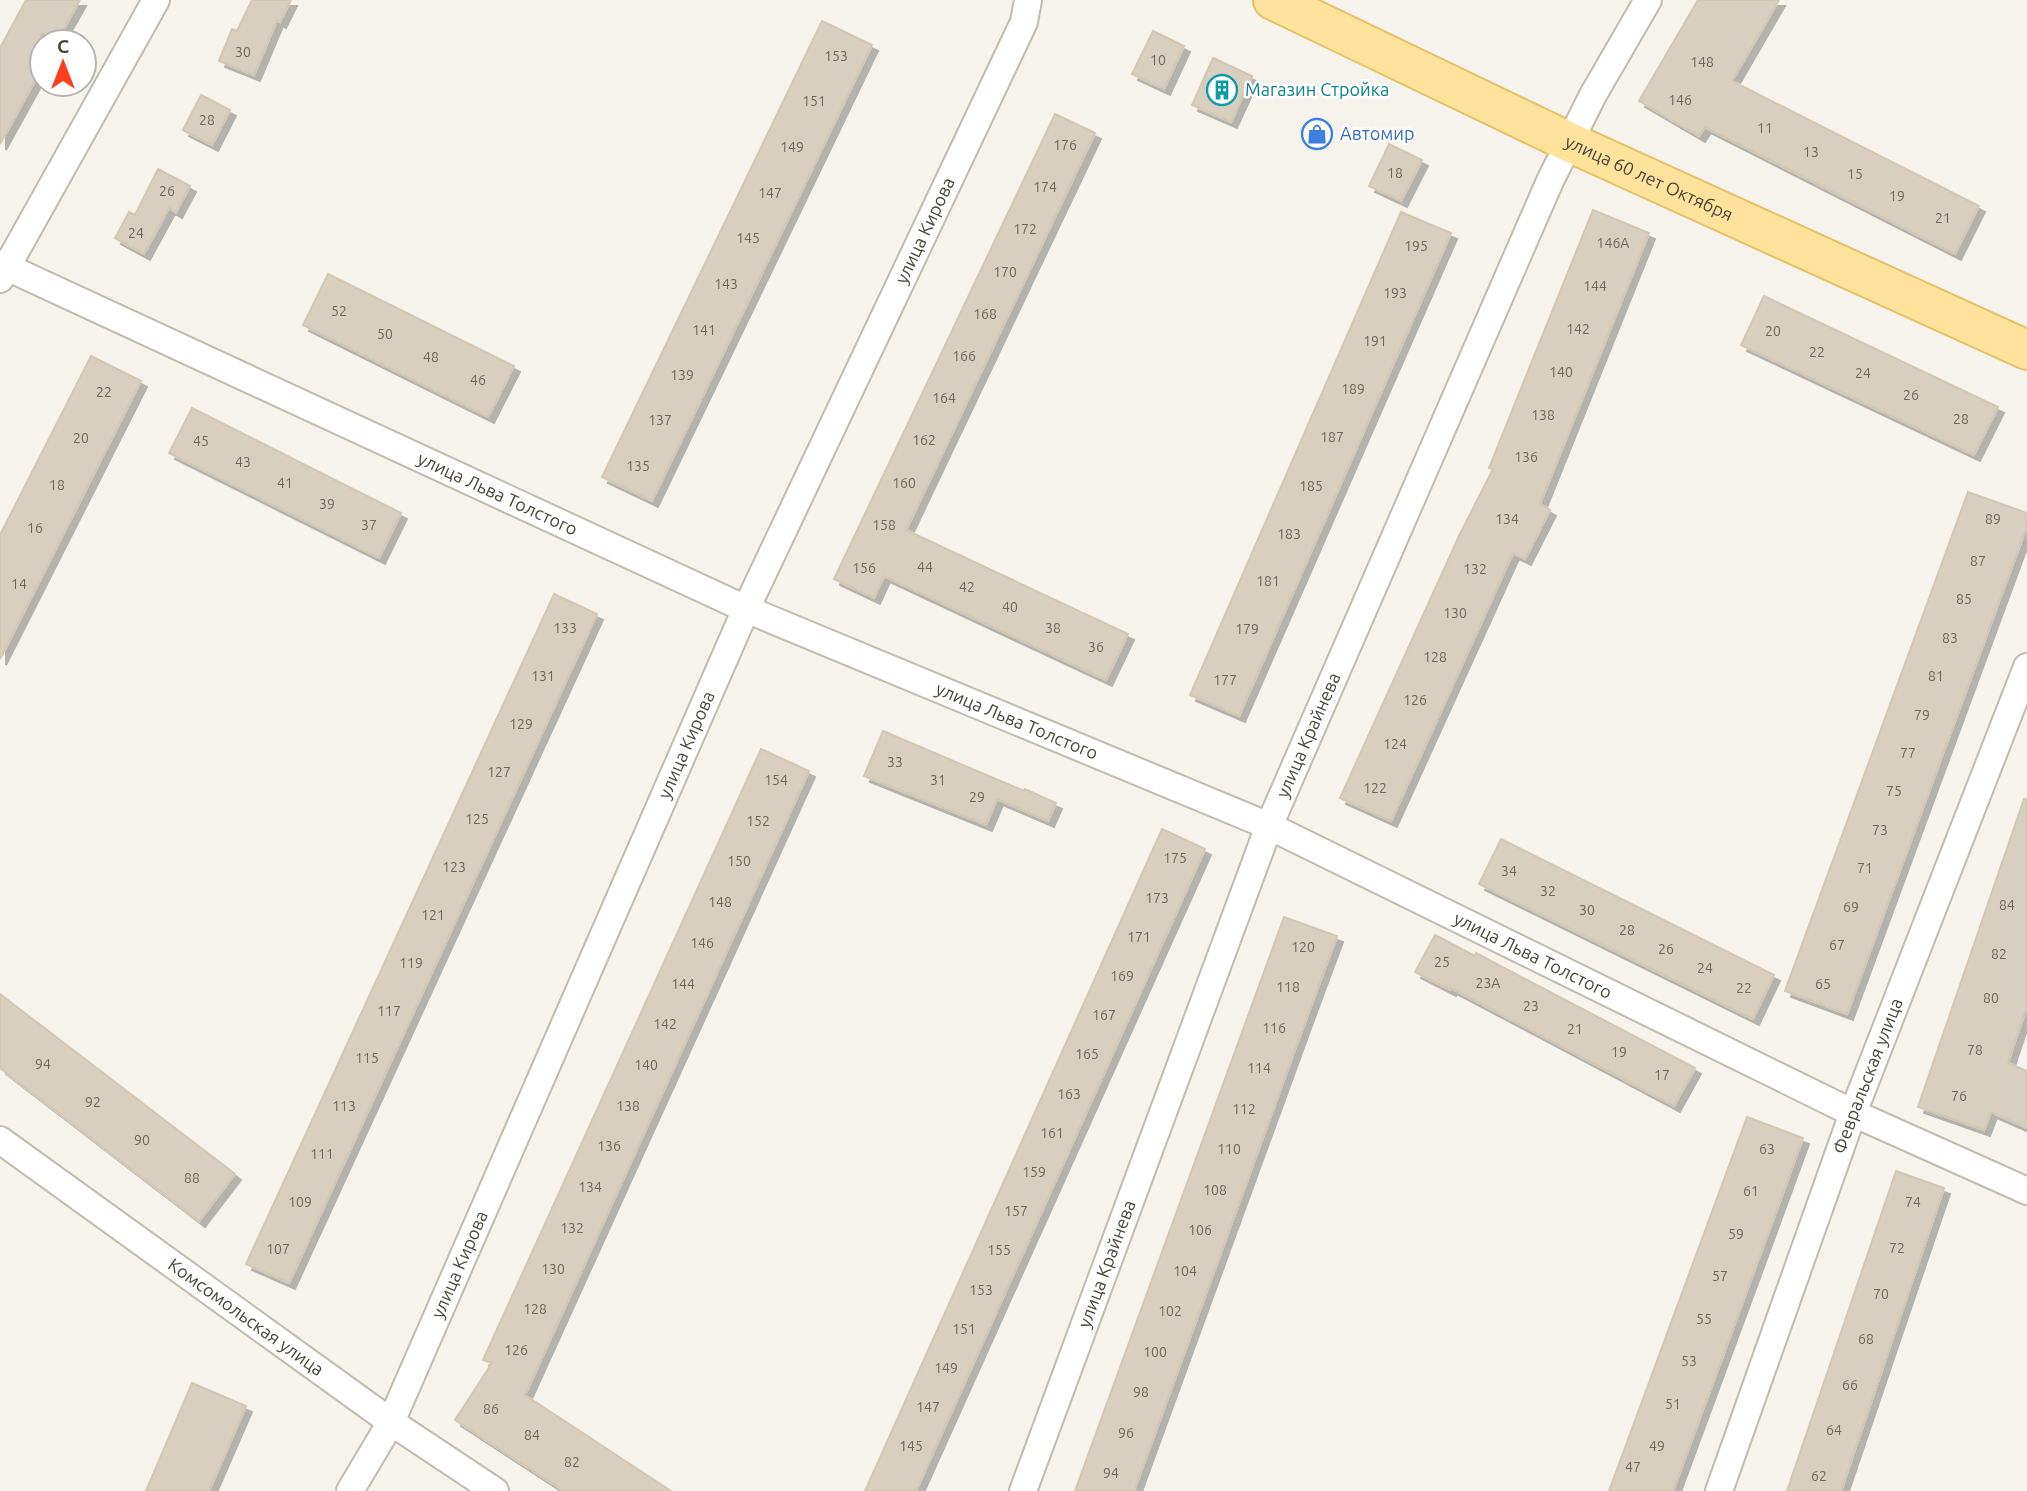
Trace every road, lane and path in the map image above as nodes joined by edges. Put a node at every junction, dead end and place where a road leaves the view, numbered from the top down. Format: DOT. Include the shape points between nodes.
graph roads {
  1 [pos="156,0"];
  2 [pos="1028,0"];
  3 [pos="1273,0"];
  4 [pos="1648,0"];
  5 [pos="1569,142"];
  6 [pos="2,270"];
  7 [pos="2027,349"];
  8 [pos="746,609"];
  9 [pos="2027,667"];
  10 [pos="1269,826"];
  11 [pos="1853,1113"];
  12 [pos="0,1140"];
  13 [pos="2027,1191"];
  14 [pos="391,1422"];
  15 [pos="350,1491"];
  16 [pos="495,1491"];
  17 [pos="1023,1491"];
  18 [pos="1719,1491"];
  1 -- 6 [label="street"];
  2 -- 8 [label="street, улица Кирова" via="1024,22"];
  3 -- 5 [label="main road, улица 60 лет Октября"];
  4 -- 5 [label="street, улица Крайнева"];
  5 -- 7 [label="main road, улица 60 лет Октября"];
  5 -- 10 [label="street, улица Крайнева"];
  6 -- 8 [label="street, улица Льва Толстого"];
  8 -- 10 [label="street, улица Льва Толстого"];
  8 -- 14 [label="street, улица Кирова"];
  9 -- 11 [label="street, Февральская улица"];
  10 -- 11 [label="street, улица Льва Толстого"];
  10 -- 17 [label="street, улица Крайнева"];
  11 -- 13 [label="street, улица Льва Толстого"];
  11 -- 18 [label="street, Февральская улица"];
  12 -- 14 [label="street, Комсомольская улица"];
  14 -- 15 [label="street, улица Кирова"];
  14 -- 16 [label="street, Комсомольская улица"];
}
